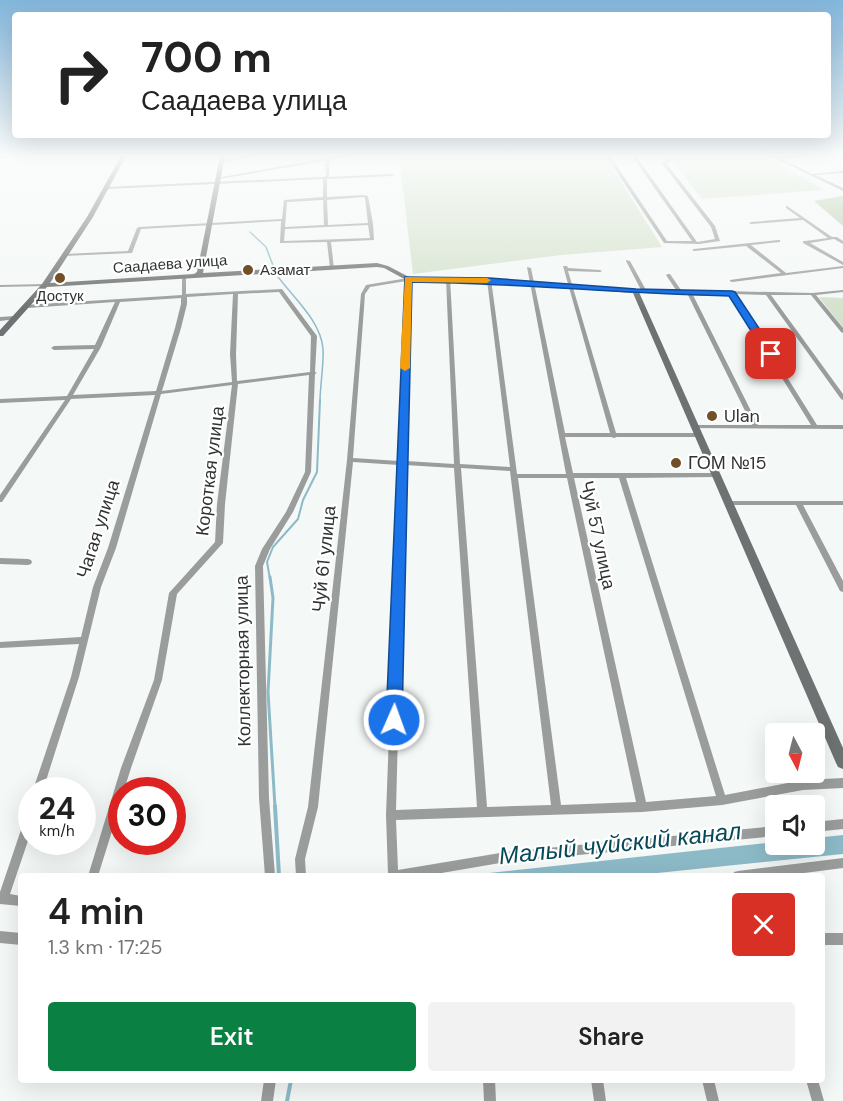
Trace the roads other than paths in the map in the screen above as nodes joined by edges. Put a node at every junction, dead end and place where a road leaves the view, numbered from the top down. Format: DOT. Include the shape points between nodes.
graph roads {
  1 [pos="95,207"];
  2 [pos="213,207"];
  3 [pos="284,207"];
  4 [pos="325,207"];
  5 [pos="369,207"];
  6 [pos="643,207"];
  7 [pos="670,207"];
  8 [pos="698,207"];
  9 [pos="787,207"];
  10 [pos="804,219"];
  11 [pos="283,220"];
  12 [pos="751,223"];
  13 [pos="210,224"];
  14 [pos="371,224"];
  15 [pos="326,226"];
  16 [pos="283,228"];
  17 [pos="831,238"];
  18 [pos="778,241"];
  19 [pos="329,242"];
  20 [pos="695,242"];
  21 [pos="843,243"];
  22 [pos="747,244"];
  23 [pos="694,250"];
  24 [pos="64,255"];
  25 [pos="628,261"];
  26 [pos="843,266"];
  27 [pos="332,268"];
  28 [pos="529,268"];
  29 [pos="600,271"];
  30 [pos="785,274"];
  31 [pos="668,275"];
  32 [pos="195,276"];
  33 [pos="184,278"];
  34 [pos="408,279"];
  35 [pos="448,279"];
  36 [pos="489,280"];
  37 [pos="732,281"];
  38 [pos="532,283"];
  39 [pos="45,285"];
  40 [pos="0,286"];
  41 [pos="570,286"];
  42 [pos="641,292"];
  43 [pos="842,292"];
  44 [pos="236,293"];
  45 [pos="680,293"];
  46 [pos="689,293"];
  47 [pos="732,294"];
  48 [pos="768,294"];
  49 [pos="812,294"];
  50 [pos="183,296"];
  51 [pos="118,300"];
  52 [pos="27,306"];
  53 [pos="15,318"];
  54 [pos="0,319"];
  55 [pos="843,331"];
  56 [pos="0,334"];
  57 [pos="98,346"];
  58 [pos="54,348"];
  59 [pos="314,373"];
  60 [pos="235,382"];
  61 [pos="157,393"];
  62 [pos="843,398"];
  63 [pos="69,399"];
  64 [pos="0,401"];
  65 [pos="756,427"];
  66 [pos="815,427"];
  67 [pos="843,427"];
  68 [pos="696,431"];
  69 [pos="562,435"];
  70 [pos="614,436"];
  71 [pos="350,460"];
  72 [pos="402,462"];
  73 [pos="457,465"];
  74 [pos="514,472"];
  75 [pos="622,475"];
  76 [pos="716,475"];
  77 [pos="570,477"];
  78 [pos="0,500"];
  79 [pos="729,503"];
  80 [pos="843,503"];
  81 [pos="799,504"];
  82 [pos="0,561"];
  83 [pos="28,562"];
  84 [pos="843,589"];
  85 [pos="83,640"];
  86 [pos="0,645"];
  87 [pos="843,763"];
  88 [pos="43,777"];
  89 [pos="843,783"];
  90 [pos="722,800"];
  91 [pos="642,807"];
  92 [pos="557,810"];
  93 [pos="482,811"];
  94 [pos="391,815"];
  95 [pos="843,825"];
  96 [pos="825,826"];
  97 [pos="765,832"];
  98 [pos="18,853"];
  99 [pos="843,863"];
  100 [pos="94,873"];
  101 [pos="270,873"];
  102 [pos="301,873"];
  103 [pos="392,873"];
  104 [pos="410,873"];
  105 [pos="762,873"];
  106 [pos="2,899"];
  107 [pos="18,901"];
  108 [pos="1,939"];
  109 [pos="18,939"];
  110 [pos="825,939"];
  111 [pos="843,939"];
  112 [pos="270,1083"];
  113 [pos="489,1083"];
  114 [pos="597,1083"];
  115 [pos="709,1083"];
  116 [pos="813,1083"];
  117 [pos="267,1101"];
  118 [pos="490,1101"];
  119 [pos="600,1101"];
  120 [pos="713,1101"];
  121 [pos="818,1101"];
  1 -- 24 [label="street"];
  2 -- 13 [label="street"];
  3 -- 11 [label="street"];
  4 -- 15 [label="street"];
  5 -- 14 [label="street"];
  6 -- 20 [label="street" via="666,242"];
  7 -- 20 [label="street"];
  8 -- 20 [label="street" via="718,238 713,242"];
  9 -- 10 [label="street"];
  10 -- 12 [label="street"];
  10 -- 17 [label="street"];
  11 -- 13 [label="street"];
  11 -- 16 [label="street"];
  13 -- 24 [label="street" via="139,228 130,252"];
  13 -- 32 [label="street" via="200,273"];
  14 -- 15 [label="street"];
  14 -- 19 [label="street" via="372,239"];
  15 -- 16 [label="street"];
  16 -- 19 [label="street" via="284,244"];
  17 -- 21 [label="street"];
  17 -- 26 [label="street" via="805,242"];
  18 -- 22 [label="street"];
  19 -- 27 [label="street"];
  22 -- 23 [label="street"];
  22 -- 30 [label="street"];
  24 -- 39 [label="street"];
  25 -- 42 [label="street"];
  26 -- 30 [label="street"];
  27 -- 32 [label="street, Саадаева улица"];
  27 -- 34 [label="street, Саадаева улица" via="377,265"];
  28 -- 38 [label="street, Чуй 57 улица"];
  29 -- 41 [label="street" via="566,268"];
  30 -- 37 [label="street"];
  31 -- 45 [label="street"];
  32 -- 33 [label="street, Саадаева улица"];
  33 -- 39 [label="street, Саадаева улица"];
  33 -- 50 [label="street, Чагая улица"];
  34 -- 35 [label="street, Саадаева улица"];
  34 -- 71 [label="street, Чуй 61 улица" via="368,286 363,294"];
  34 -- 72 [label="street"];
  35 -- 36 [label="street, Саадаева улица"];
  35 -- 73 [label="street"];
  36 -- 38 [label="street, Саадаева улица"];
  36 -- 74 [label="street"];
  38 -- 41 [label="street, Саадаева улица"];
  38 -- 69 [label="street, Чуй 57 улица"];
  39 -- 40 [label="street, Саадаева улица"];
  39 -- 52 [label="street"];
  41 -- 42 [label="street, Саадаева улица"];
  41 -- 70 [label="street"];
  42 -- 45 [label="street, Саадаева улица"];
  42 -- 68 [label="street"];
  43 -- 49 [label="street, Саадаева улица"];
  44 -- 50 [label="street"];
  44 -- 59 [label="street, Коллекторная улица" via="279,290 314,336"];
  44 -- 60 [label="street, Короткая улица" via="232,354"];
  45 -- 46 [label="street, Саадаева улица"];
  46 -- 47 [label="street, Саадаева улица"];
  46 -- 65 [label="street"];
  47 -- 48 [label="street, Саадаева улица"];
  47 -- 66 [label="street"];
  48 -- 49 [label="street, Саадаева улица"];
  48 -- 62 [label="street"];
  49 -- 55 [label="street"];
  50 -- 51 [label="street"];
  50 -- 61 [label="street, Чагая улица" via="184,304"];
  51 -- 52 [label="street"];
  51 -- 57 [label="street"];
  52 -- 53 [label="street"];
  53 -- 54 [label="street"];
  53 -- 56 [label="street"];
  57 -- 58 [label="street"];
  57 -- 63 [label="street"];
  59 -- 60 [label="street"];
  59 -- 101 [label="street, Коллекторная улица" via="308,472 259,566 264,798"];
  60 -- 61 [label="street"];
  60 -- 100 [label="street, Короткая улица" via="219,543 173,593 158,680"];
  61 -- 63 [label="street"];
  61 -- 85 [label="street, Чагая улица"];
  63 -- 64 [label="street"];
  63 -- 78 [label="street"];
  65 -- 66 [label="street"];
  65 -- 68 [label="street"];
  66 -- 67 [label="street"];
  68 -- 70 [label="street"];
  68 -- 76 [label="street"];
  69 -- 70 [label="street"];
  69 -- 77 [label="street, Чуй 57 улица"];
  71 -- 72 [label="street"];
  71 -- 102 [label="street, Чуй 61 улица" via="313,807 300,859"];
  72 -- 73 [label="street"];
  72 -- 94 [label="street"];
  73 -- 74 [label="street"];
  73 -- 93 [label="street"];
  74 -- 77 [label="street"];
  74 -- 92 [label="street"];
  75 -- 76 [label="street"];
  75 -- 77 [label="street"];
  75 -- 90 [label="street"];
  76 -- 79 [label="street"];
  77 -- 91 [label="street, Чуй 57 улица"];
  79 -- 81 [label="street"];
  79 -- 87 [label="street"];
  80 -- 81 [label="street"];
  81 -- 84 [label="street"];
  82 -- 83 [label="street"];
  85 -- 86 [label="street"];
  85 -- 88 [label="street, Чагая улица"];
  89 -- 90 [label="street" via="803,785"];
  90 -- 91 [label="street"];
  91 -- 92 [label="street"];
  92 -- 93 [label="street"];
  93 -- 94 [label="street"];
  94 -- 103 [label="street"];
  95 -- 96 [label="street"];
  97 -- 104 [label="street" via="506,857"];
  98 -- 106 [label="street"];
  99 -- 105 [label="street"];
  106 -- 107 [label="street"];
  108 -- 109 [label="street"];
  110 -- 111 [label="street"];
  112 -- 117 [label="street"];
  113 -- 118 [label="street"];
  114 -- 119 [label="street"];
  115 -- 120 [label="street"];
  116 -- 121 [label="street"];
}
